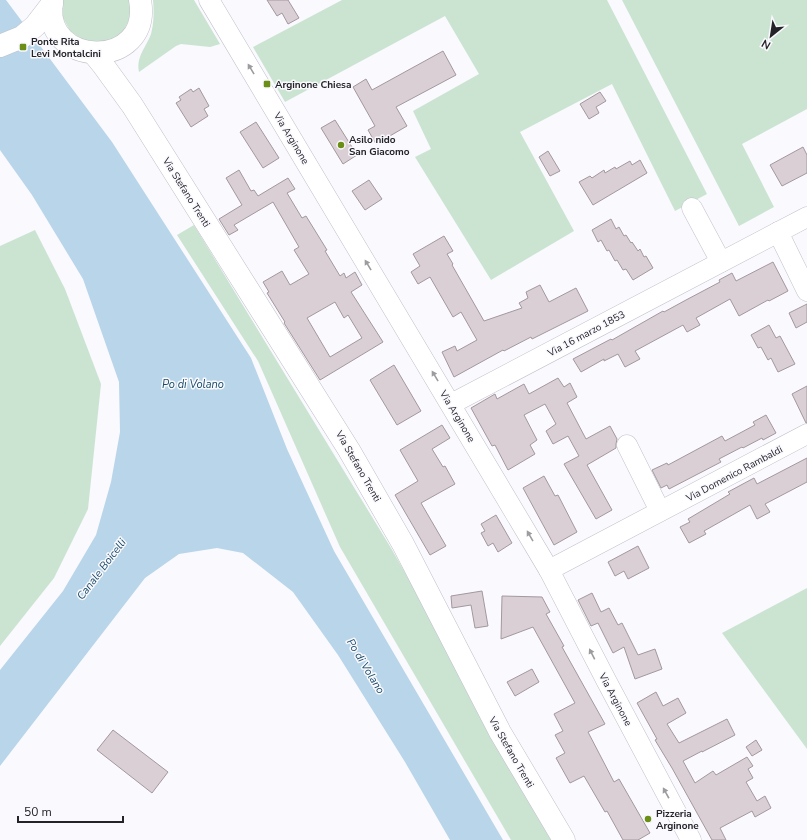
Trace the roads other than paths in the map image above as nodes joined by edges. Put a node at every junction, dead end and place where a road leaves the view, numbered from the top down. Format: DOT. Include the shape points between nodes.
graph roads {
  1 [pos="140,0"];
  2 [pos="209,0"];
  3 [pos="52,2"];
  4 [pos="22,37"];
  5 [pos="67,43"];
  6 [pos="0,46"];
  7 [pos="118,48"];
  8 [pos="94,54"];
  9 [pos="132,105"];
  10 [pos="692,208"];
  11 [pos="807,217"];
  12 [pos="778,232"];
  13 [pos="721,262"];
  14 [pos="807,291"];
  15 [pos="451,404"];
  16 [pos="807,434"];
  17 [pos="627,445"];
  18 [pos="660,511"];
  19 [pos="549,570"];
  20 [pos="564,840"];
  21 [pos="692,840"];
  1 -- 7 [label="main road" via="140,18 136,30 129,40"];
  15 -- 2 [label="street, Via Arginone, one-way"];
  3 -- 4 [label="main road" via="35,26"];
  3 -- 5 [label="main road" via="55,26"];
  4 -- 5 [label="main road" via="48,36"];
  4 -- 6 [label="main road"];
  5 -- 8 [label="main road"];
  7 -- 8 [label="main road"];
  7 -- 9 [label="main road, Via Stefano Trenti" via="120,69"];
  8 -- 9 [label="main road, Via Stefano Trenti"];
  9 -- 20 [label="main road, Via Stefano Trenti" via="350,450 403,544 500,732"];
  10 -- 13 [label="street"];
  11 -- 12 [label="street, Via 16 marzo 1853"];
  12 -- 13 [label="street, Via 16 marzo 1853"];
  12 -- 14 [label="street"];
  13 -- 15 [label="street, Via 16 marzo 1853"];
  19 -- 15 [label="street, Via Arginone, one-way"];
  16 -- 18 [label="street, Via Domenico Rambaldi"];
  17 -- 18 [label="street"];
  18 -- 19 [label="street, Via Domenico Rambaldi"];
  21 -- 19 [label="street, Via Arginone, one-way"];
}
